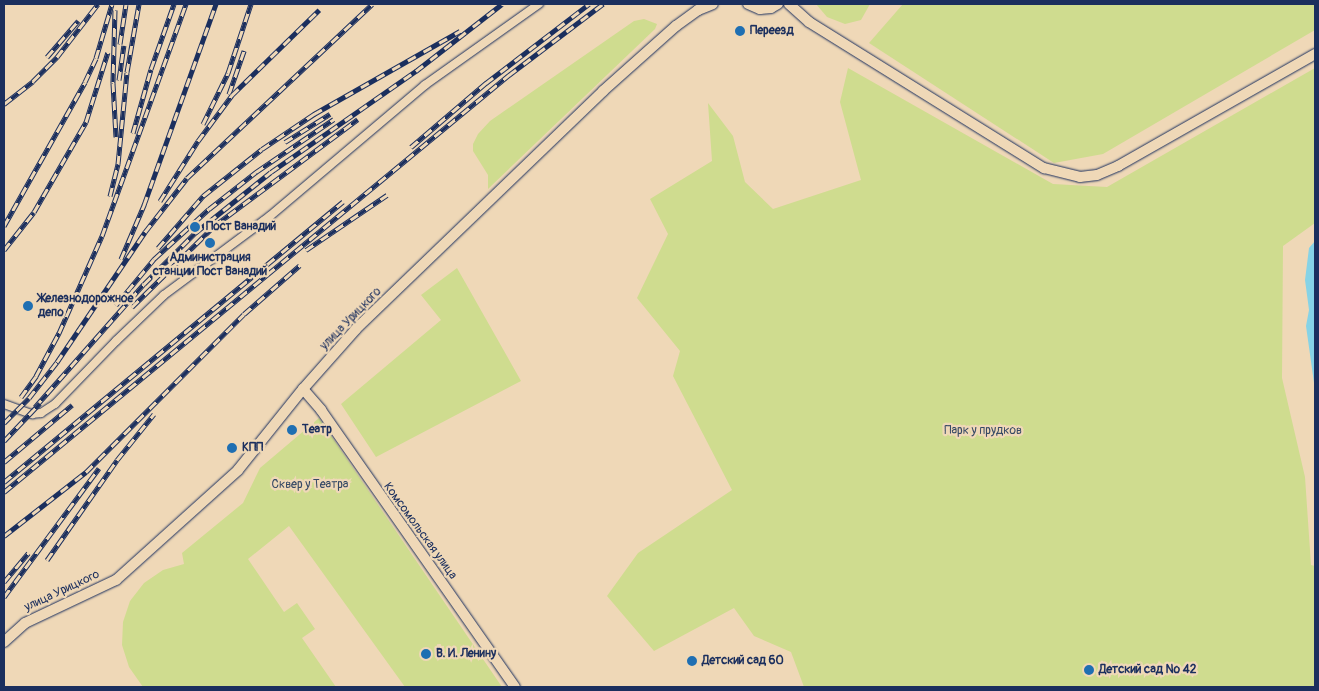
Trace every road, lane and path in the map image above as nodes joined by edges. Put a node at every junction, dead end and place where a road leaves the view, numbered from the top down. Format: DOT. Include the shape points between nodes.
graph roads {
  1 [pos="539,4"];
  2 [pos="713,4"];
  3 [pos="748,4"];
  4 [pos="784,4"];
  5 [pos="1315,54"];
  6 [pos="303,389"];
  7 [pos="4,404"];
  8 [pos="4,642"];
  9 [pos="514,687"];
  1 -- 7 [label="street" via="425,85 270,216 164,295 56,404 41,413 32,414"];
  2 -- 6 [label="street, улица Урицкого" via="698,10 676,26 584,109 356,329"];
  3 -- 4 [label="street" via="760,9"];
  4 -- 5 [label="street" via="1044,168 1080,177 1097,175 1118,166"];
  6 -- 8 [label="street, улица Урицкого" via="238,470 116,580 25,623"];
  6 -- 9 [label="street, Комсомольская улица" via="321,410"];
}
